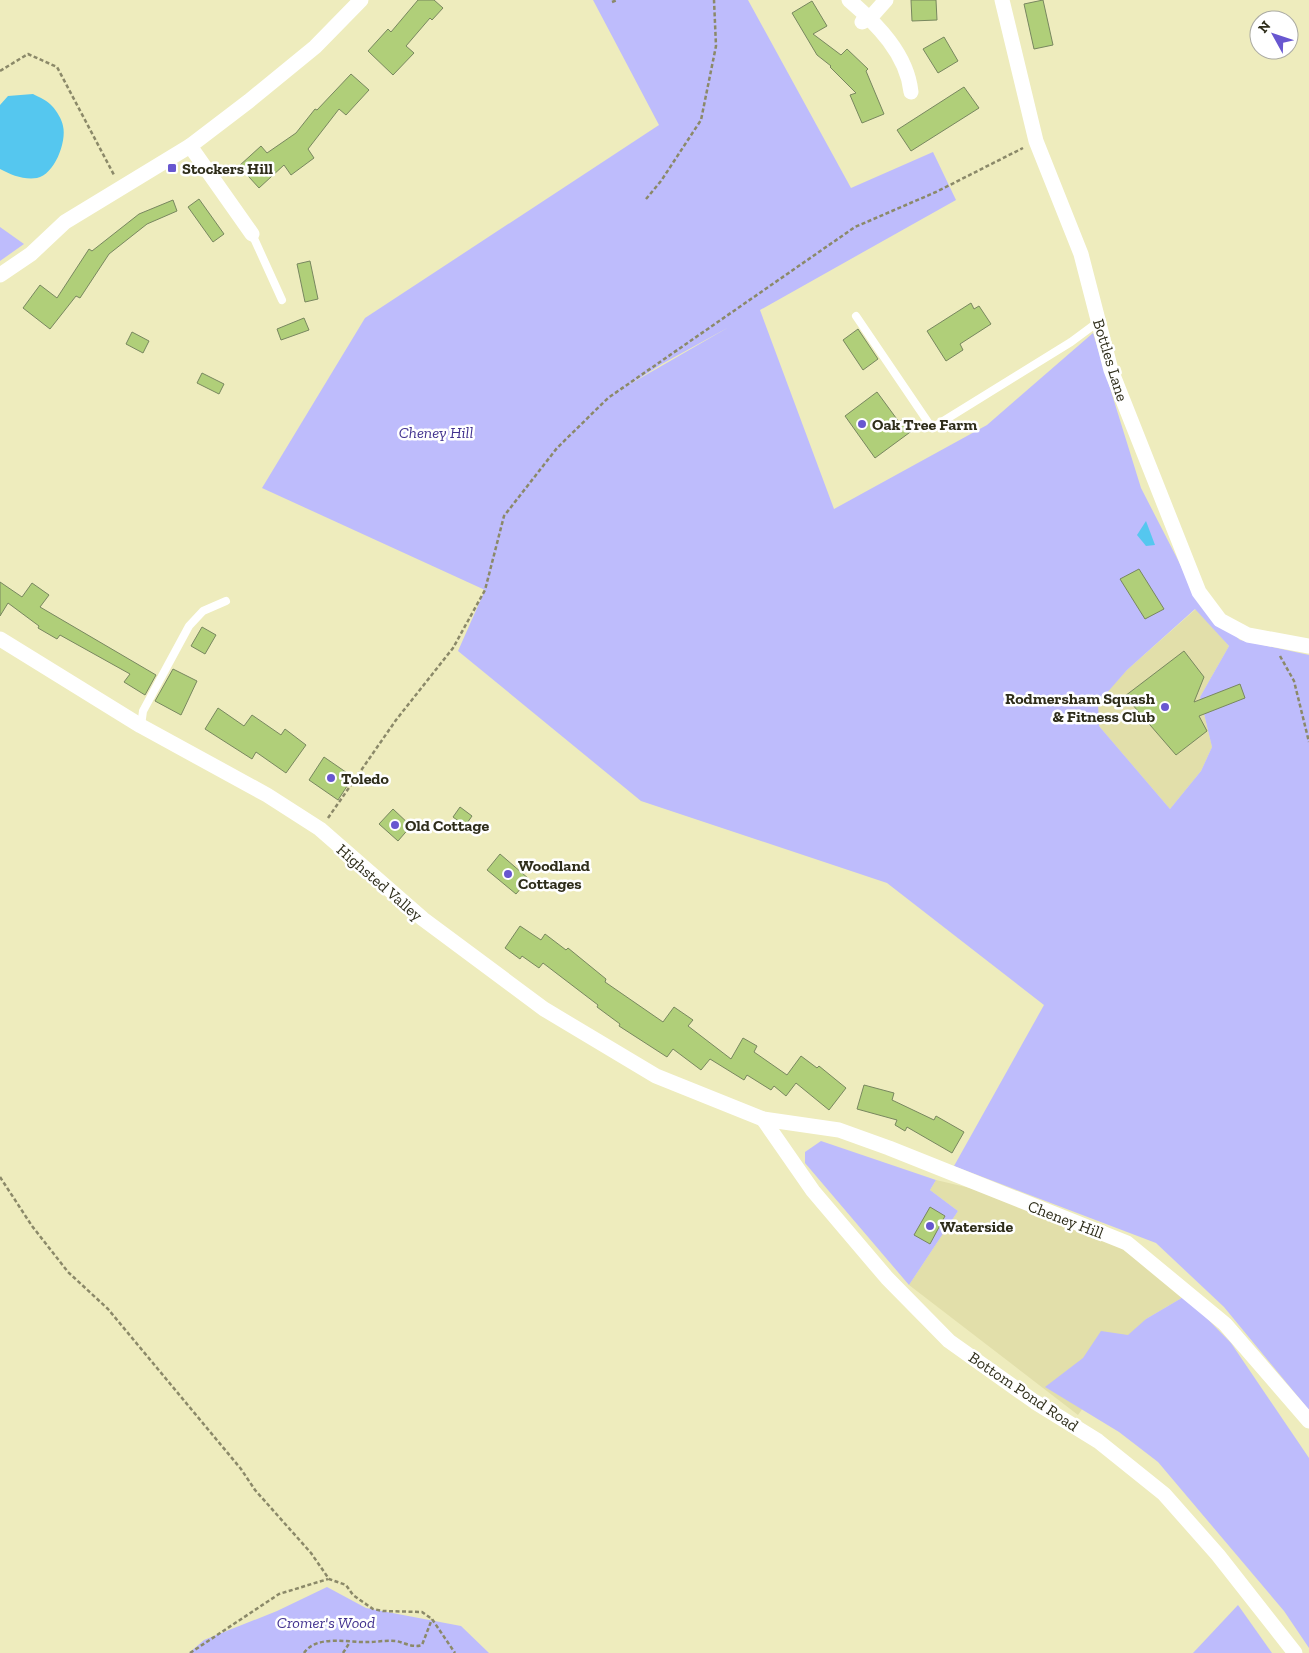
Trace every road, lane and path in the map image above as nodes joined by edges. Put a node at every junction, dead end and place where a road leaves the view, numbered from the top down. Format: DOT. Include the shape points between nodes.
graph roads {
  1 [pos="360,0"];
  2 [pos="617,0"];
  3 [pos="714,0"];
  4 [pos="849,0"];
  5 [pos="886,0"];
  6 [pos="1002,0"];
  7 [pos="612,2"];
  8 [pos="865,20"];
  9 [pos="0,71"];
  10 [pos="911,92"];
  11 [pos="1036,141"];
  12 [pos="190,146"];
  13 [pos="121,188"];
  14 [pos="646,198"];
  15 [pos="252,234"];
  16 [pos="0,274"];
  17 [pos="282,300"];
  18 [pos="856,316"];
  19 [pos="1098,322"];
  20 [pos="226,601"];
  21 [pos="0,639"];
  22 [pos="1271,639"];
  23 [pos="1309,646"];
  24 [pos="141,726"];
  25 [pos="1309,742"];
  26 [pos="320,829"];
  27 [pos="763,1119"];
  28 [pos="0,1177"];
  29 [pos="1309,1421"];
  30 [pos="328,1579"];
  31 [pos="432,1619"];
  32 [pos="350,1641"];
  33 [pos="190,1653"];
  34 [pos="304,1653"];
  35 [pos="343,1653"];
  36 [pos="455,1653"];
  37 [pos="1296,1653"];
  1 -- 12 [label="street" via="315,46"];
  2 -- 7 [label="path"];
  3 -- 14 [label="path" via="716,46 701,120"];
  4 -- 8 [label="street"];
  5 -- 8 [label="street"];
  6 -- 11 [label="street, Bottles Lane"];
  8 -- 10 [label="street" via="903,60"];
  9 -- 13 [label="path" via="28,54 57,67"];
  11 -- 19 [label="street, Bottles Lane" via="1081,254"];
  11 -- 26 [label="path" via="936,192 855,227 608,398 557,448 504,516 485,590 453,648 396,720"];
  12 -- 13 [label="street"];
  12 -- 15 [label="street"];
  13 -- 16 [label="street" via="64,222 31,254"];
  15 -- 17 [label="lane"];
  18 -- 19 [label="lane" via="932,428"];
  19 -- 22 [label="street, Bottles Lane" via="1111,370 1199,592 1220,620 1248,635"];
  20 -- 24 [label="lane" via="203,611 189,626 142,711"];
  21 -- 24 [label="street, Highsted Valley"];
  22 -- 23 [label="street, Bottles Lane"];
  22 -- 25 [label="path" via="1294,682"];
  24 -- 26 [label="street, Highsted Valley" via="267,795"];
  26 -- 27 [label="street, Highsted Valley" via="423,919 544,1009 656,1076"];
  27 -- 29 [label="street, Cheney Hill" via="847,1133 1127,1243 1225,1324"];
  27 -- 37 [label="street, Bottom Pond Road" via="813,1190 887,1278 950,1341 1035,1402 1098,1440 1164,1494 1218,1555"];
  28 -- 30 [label="path" via="68,1272 108,1310 255,1490 311,1553"];
  30 -- 31 [label="path" via="346,1585 353,1595 373,1609 422,1612"];
  30 -- 33 [label="path" via="279,1594"];
  31 -- 32 [label="path" via="422,1645 415,1647 397,1642"];
  31 -- 36 [label="path"];
  32 -- 34 [label="path" via="317,1644"];
  32 -- 35 [label="path"];
}
